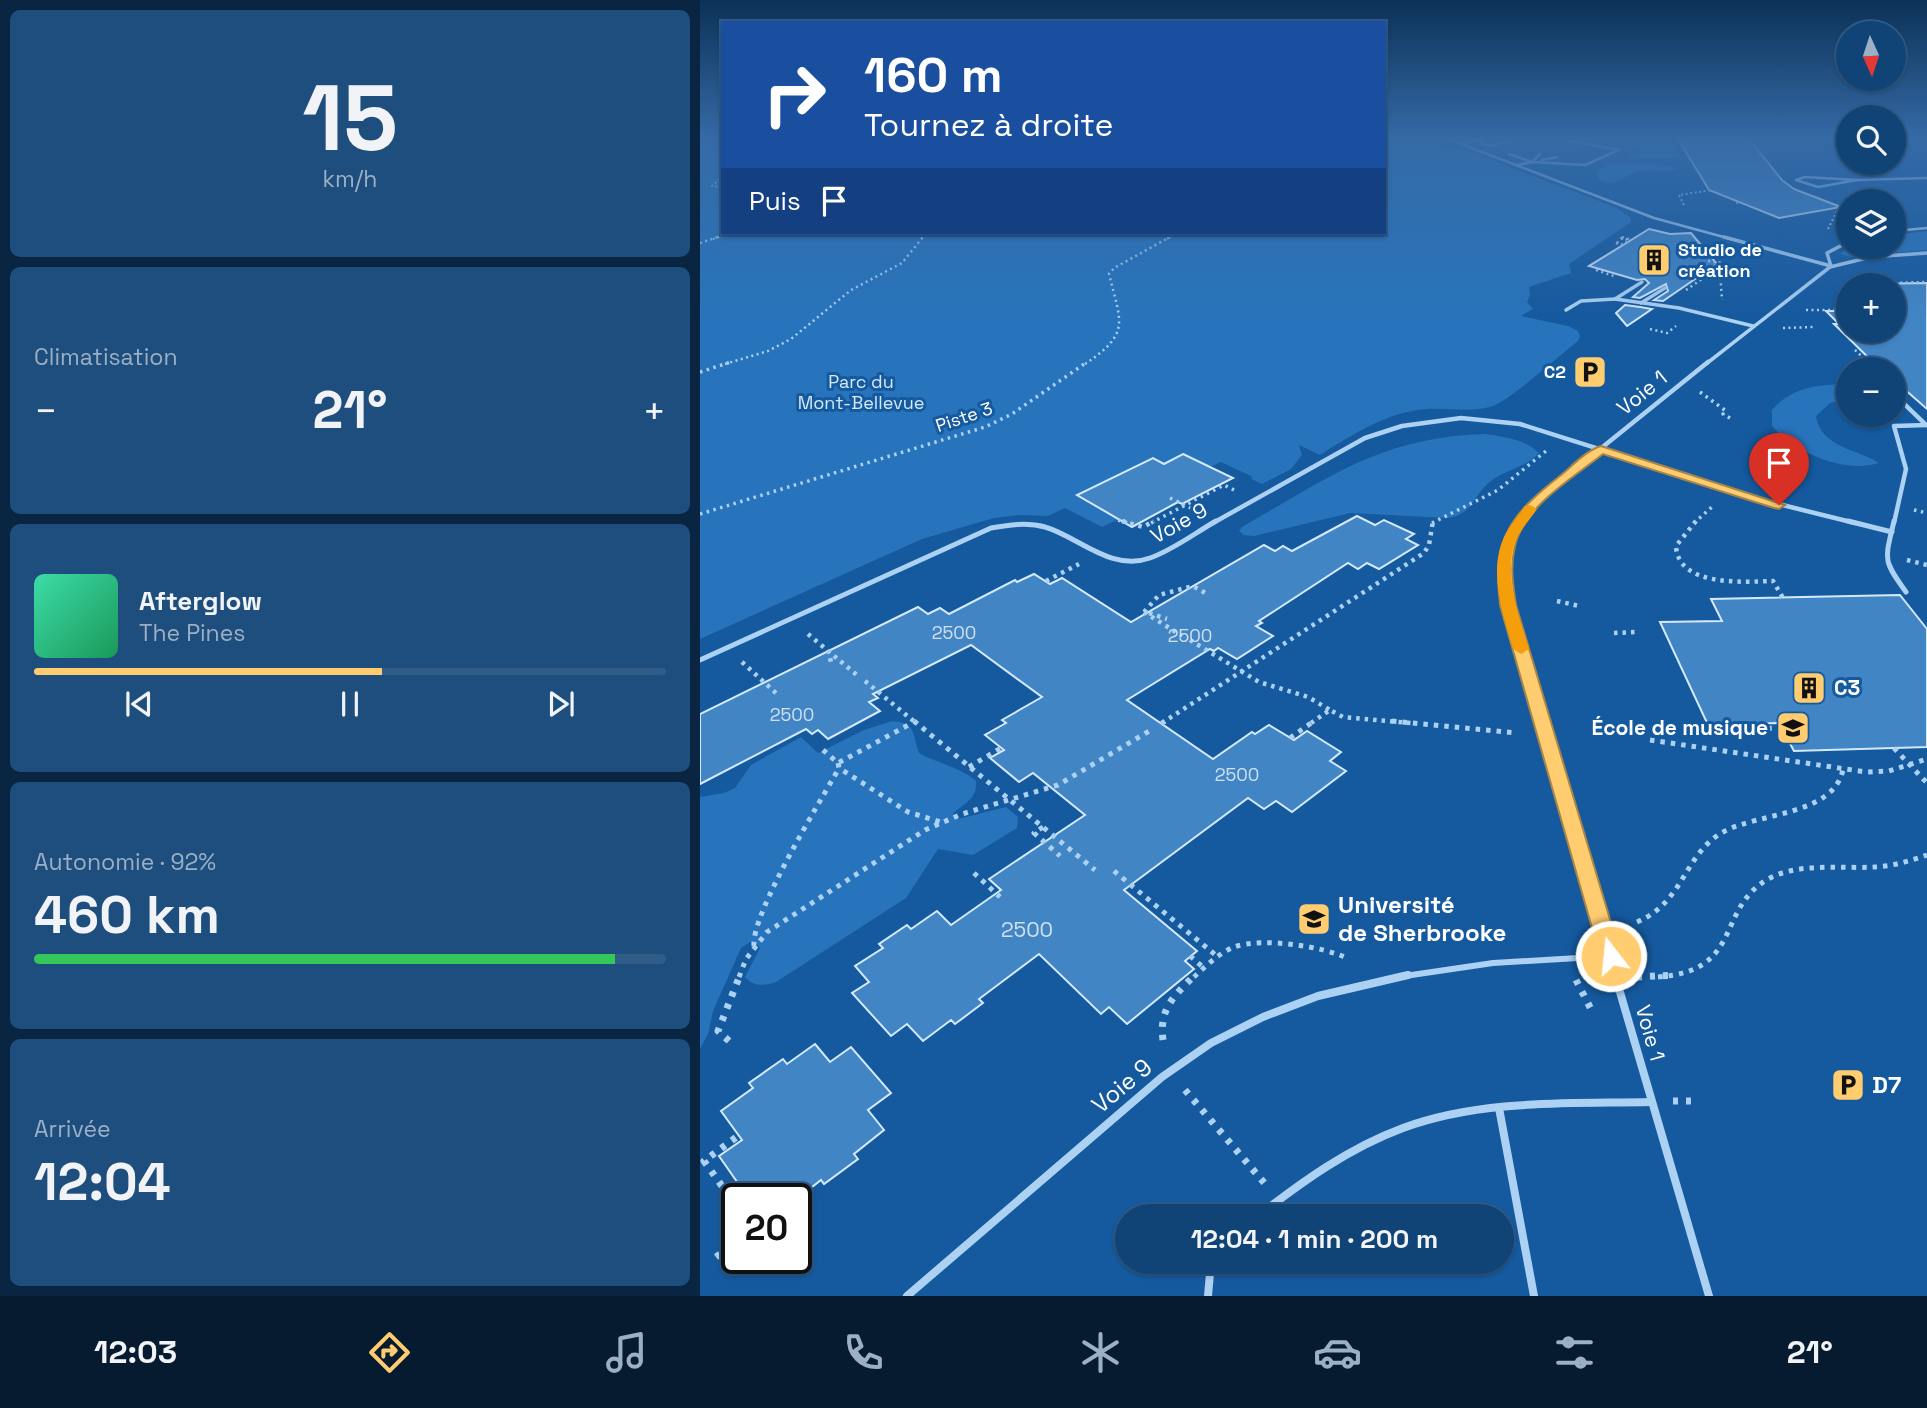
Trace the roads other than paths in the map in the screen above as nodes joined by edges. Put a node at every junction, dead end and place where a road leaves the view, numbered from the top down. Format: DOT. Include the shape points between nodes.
graph roads {
  1 [pos="1606,199"];
  2 [pos="1927,228"];
  3 [pos="1906,230"];
  4 [pos="1836,248"];
  5 [pos="1927,253"];
  6 [pos="1831,266"];
  7 [pos="1642,282"];
  8 [pos="1665,288"];
  9 [pos="1615,299"];
  10 [pos="1640,304"];
  11 [pos="1566,310"];
  12 [pos="1753,326"];
  13 [pos="1906,406"];
  14 [pos="1926,425"];
  15 [pos="1601,449"];
  16 [pos="1892,532"];
  17 [pos="1906,592"];
  18 [pos="700,660"];
  19 [pos="1611,956"];
  20 [pos="1651,1102"];
  21 [pos="1499,1108"];
  22 [pos="1273,1204"];
  23 [pos="1210,1274"];
  24 [pos="907,1296"];
  25 [pos="1208,1296"];
  26 [pos="1534,1296"];
  27 [pos="1709,1296"];
  1 -- 6 [label="lane" via="1666,222"];
  2 -- 3 [label="lane"];
  4 -- 6 [label="lane" via="1827,253"];
  5 -- 6 [label="lane"];
  6 -- 12 [label="lane, Voie 1"];
  7 -- 9 [label="lane"];
  8 -- 10 [label="lane"];
  9 -- 10 [label="lane"];
  9 -- 11 [label="lane" via="1581,302"];
  10 -- 12 [label="lane" via="1679,308"];
  12 -- 15 [label="lane, Voie 1"];
  13 -- 14 [label="lane"];
  14 -- 16 [label="lane" via="1894,426 1906,469"];
  15 -- 16 [label="lane, Voie 9" via="1754,498"];
  15 -- 18 [label="lane, Voie 9" via="1492,420 1400,426 1356,443 1157,555 1135,561 1111,559 1043,526 991,528"];
  15 -- 19 [label="lane, Voie 1" via="1547,492 1521,520 1508,544 1504,575 1511,618"];
  16 -- 17 [label="lane" via="1887,562"];
  19 -- 20 [label="lane, Voie 1"];
  19 -- 24 [label="lane, Voie 9" via="1525,959 1410,973 1344,988 1253,1022 1169,1072"];
  20 -- 21 [label="lane"];
  20 -- 27 [label="lane, Voie 1"];
  21 -- 22 [label="lane" via="1438,1118 1396,1131 1340,1158"];
  21 -- 26 [label="lane"];
  23 -- 25 [label="lane"];
}
